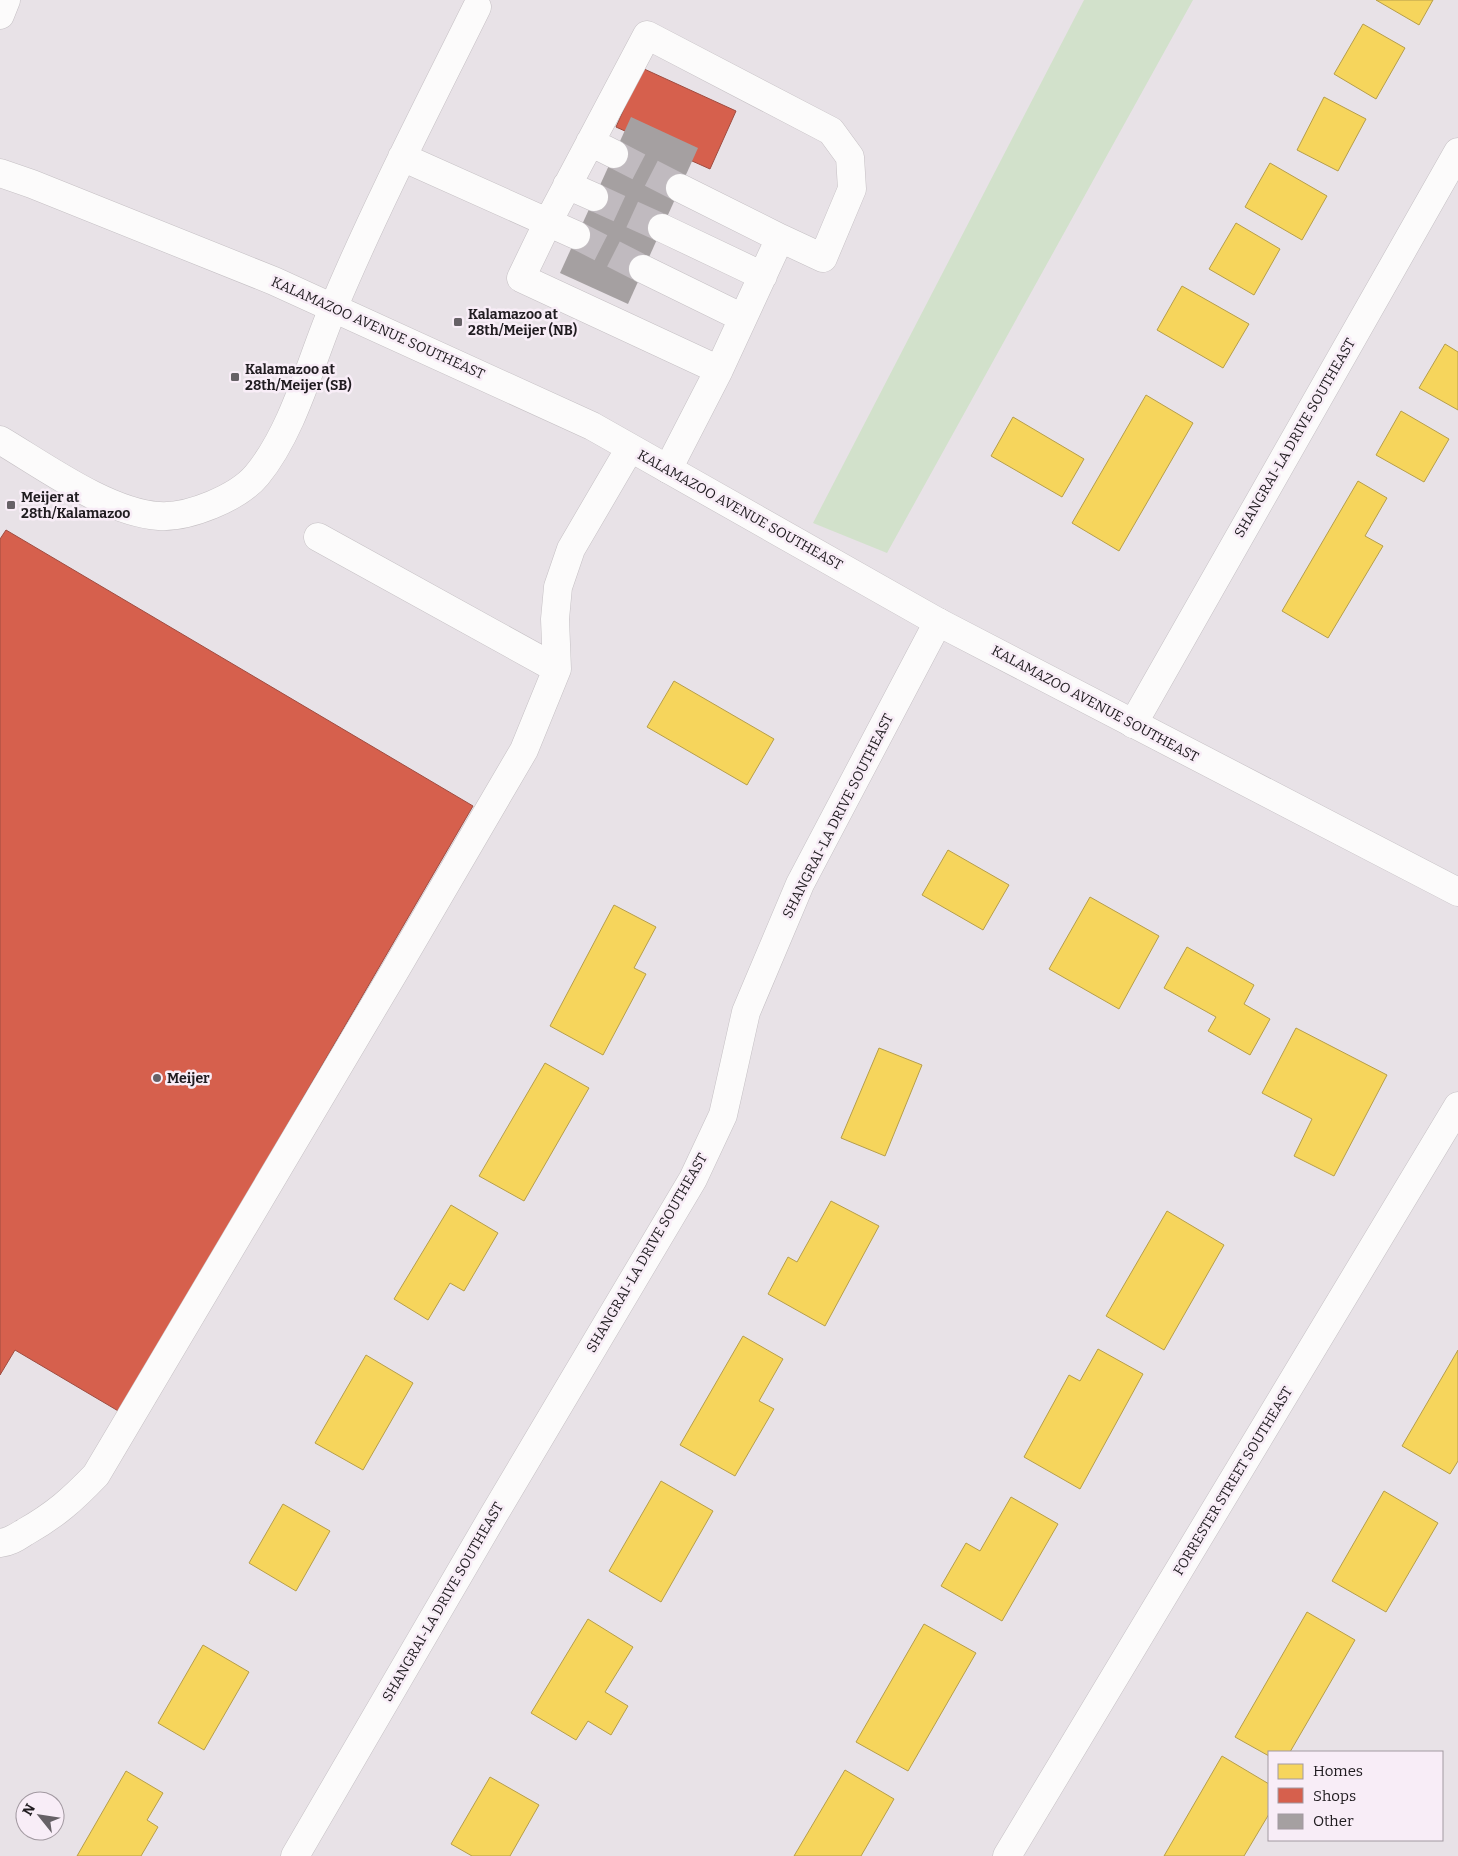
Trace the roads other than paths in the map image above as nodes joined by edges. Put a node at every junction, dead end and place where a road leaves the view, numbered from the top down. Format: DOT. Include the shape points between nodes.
graph roads {
  1 [pos="6,0"];
  2 [pos="477,7"];
  3 [pos="0,15"];
  4 [pos="1458,152"];
  5 [pos="402,157"];
  6 [pos="0,173"];
  7 [pos="567,185"];
  8 [pos="680,188"];
  9 [pos="594,197"];
  10 [pos="548,222"];
  11 [pos="662,228"];
  12 [pos="576,235"];
  13 [pos="780,238"];
  14 [pos="643,269"];
  15 [pos="763,276"];
  16 [pos="333,308"];
  17 [pos="743,318"];
  18 [pos="719,370"];
  19 [pos="0,440"];
  20 [pos="630,448"];
  21 [pos="668,469"];
  22 [pos="318,537"];
  23 [pos="938,622"];
  24 [pos="557,668"];
  25 [pos="1133,724"];
  26 [pos="1458,892"];
  27 [pos="1458,1106"];
  28 [pos="0,1543"];
  29 [pos="295,1856"];
  30 [pos="1007,1856"];
  1 -- 3 [label="street"];
  2 -- 5 [label="street"];
  4 -- 25 [label="street, SHANGRAI-LA DRIVE SOUTHEAST"];
  5 -- 10 [label="street"];
  5 -- 16 [label="street"];
  6 -- 16 [label="street, KALAMAZOO AVENUE SOUTHEAST" via="274,281"];
  7 -- 9 [label="street"];
  7 -- 10 [label="street"];
  7 -- 13 [label="street" via="602,148 647,35 831,131 850,156 852,189 822,258"];
  8 -- 13 [label="street"];
  10 -- 12 [label="street"];
  10 -- 18 [label="street" via="521,278"];
  11 -- 15 [label="street"];
  13 -- 15 [label="street"];
  14 -- 17 [label="street"];
  15 -- 17 [label="street"];
  16 -- 19 [label="street" via="277,447 256,477 229,498 195,511 160,516 127,510 94,496"];
  16 -- 20 [label="street, KALAMAZOO AVENUE SOUTHEAST" via="592,426"];
  17 -- 18 [label="street"];
  18 -- 21 [label="street"];
  20 -- 21 [label="street, KALAMAZOO AVENUE SOUTHEAST"];
  20 -- 24 [label="street" via="571,549 558,587 555,619"];
  21 -- 23 [label="street, KALAMAZOO AVENUE SOUTHEAST"];
  22 -- 24 [label="street"];
  23 -- 25 [label="street, KALAMAZOO AVENUE SOUTHEAST"];
  23 -- 29 [label="street, SHANGRAI-LA DRIVE SOUTHEAST" via="800,884 746,1012 723,1115 693,1179"];
  24 -- 28 [label="street" via="524,750 96,1475 69,1503 42,1523 8,1542"];
  25 -- 26 [label="street, KALAMAZOO AVENUE SOUTHEAST"];
  27 -- 30 [label="street, FORRESTER STREET SOUTHEAST"];
}
